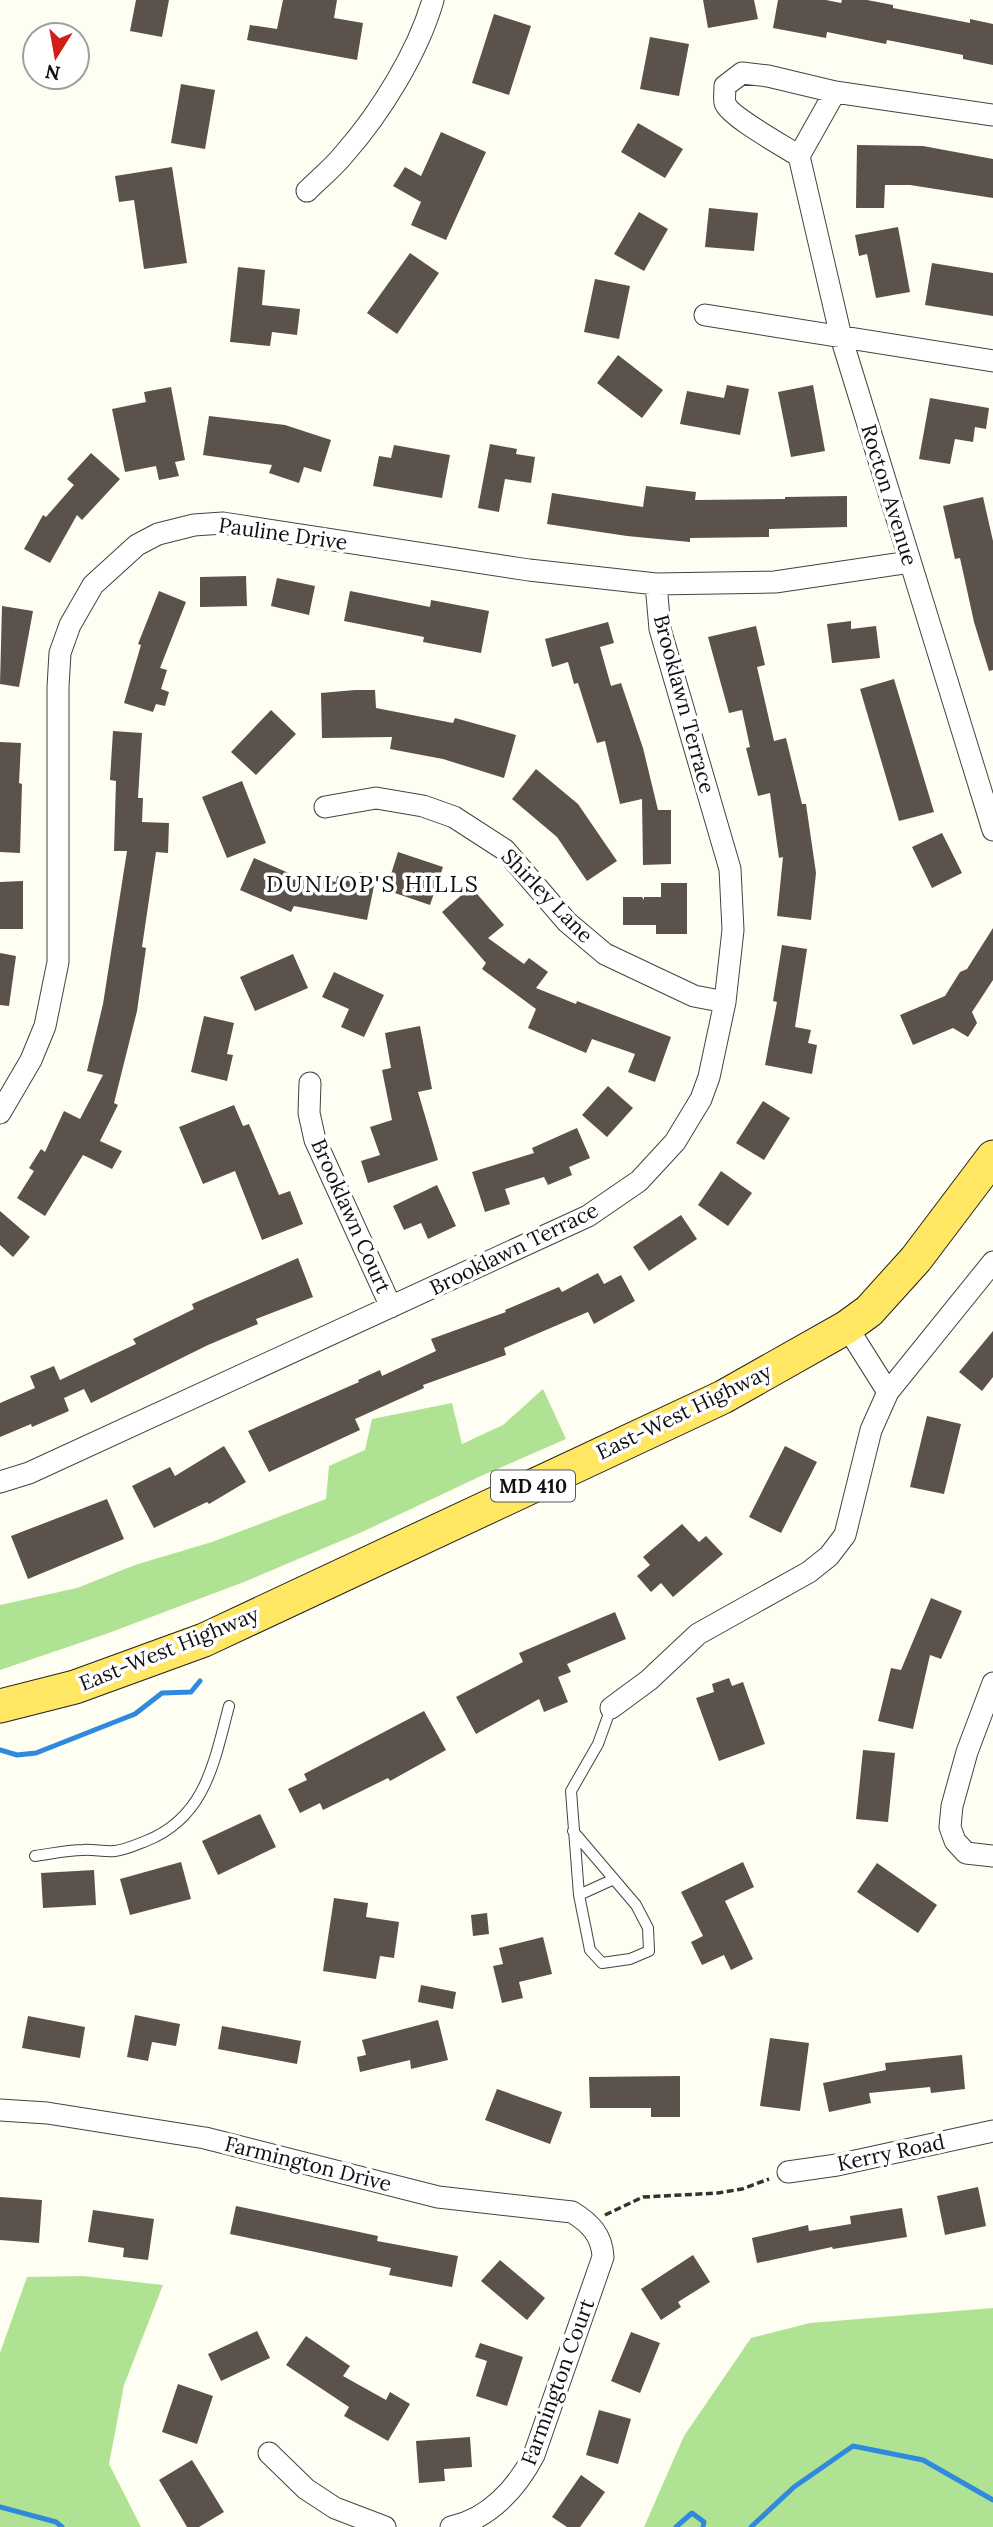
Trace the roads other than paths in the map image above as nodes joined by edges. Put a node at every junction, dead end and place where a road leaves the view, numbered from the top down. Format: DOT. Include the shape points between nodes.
graph roads {
  1 [pos="433,0"];
  2 [pos="835,92"];
  3 [pos="993,115"];
  4 [pos="799,156"];
  5 [pos="307,191"];
  6 [pos="705,316"];
  7 [pos="841,337"];
  8 [pos="993,361"];
  9 [pos="910,562"];
  10 [pos="656,584"];
  11 [pos="325,807"];
  12 [pos="993,830"];
  13 [pos="725,1002"];
  14 [pos="310,1083"];
  15 [pos="0,1113"];
  16 [pos="993,1157"];
  17 [pos="993,1262"];
  18 [pos="391,1307"];
  19 [pos="847,1326"];
  20 [pos="888,1392"];
  21 [pos="0,1482"];
  22 [pos="993,1684"];
  23 [pos="0,1706"];
  24 [pos="229,1706"];
  25 [pos="611,1708"];
  26 [pos="573,1831"];
  27 [pos="34,1856"];
  28 [pos="993,1856"];
  29 [pos="614,1880"];
  30 [pos="579,1895"];
  31 [pos="0,2110"];
  32 [pos="993,2131"];
  33 [pos="788,2172"];
  34 [pos="602,2242"];
  35 [pos="269,2452"];
  36 [pos="385,2527"];
  37 [pos="452,2527"];
  1 -- 5 [label="street" via="404,69 345,154"];
  2 -- 3 [label="street"];
  2 -- 4 [label="street"];
  2 -- 4 [label="street" via="742,73 725,86 725,104 737,118"];
  4 -- 7 [label="street, Rocton Avenue"];
  6 -- 7 [label="street"];
  7 -- 8 [label="street"];
  7 -- 9 [label="street, Rocton Avenue"];
  9 -- 10 [label="street, Pauline Drive" via="775,582"];
  9 -- 12 [label="street, Rocton Avenue"];
  10 -- 13 [label="street, Brooklawn Terrace" via="660,629 730,869 733,930"];
  10 -- 15 [label="street, Pauline Drive" via="529,570 223,523 158,534 137,545 93,584 70,625 61,653 58,962 45,1026"];
  11 -- 13 [label="street, Shirley Lane" via="376,799 424,806 454,817 505,850 567,922 605,954 694,996"];
  13 -- 18 [label="street, Brooklawn Terrace" via="701,1099 675,1142 639,1181 588,1216"];
  14 -- 18 [label="street, Brooklawn Court" via="309,1113 315,1140"];
  16 -- 19 [label="main road, East-West Highway / MD 410" via="916,1259 869,1311"];
  17 -- 20 [label="street"];
  18 -- 21 [label="street, Brooklawn Terrace"];
  19 -- 20 [label="street"];
  19 -- 23 [label="main road, East-West Highway / MD 410" via="723,1396 204,1640 75,1687"];
  20 -- 25 [label="street" via="871,1430 845,1535 829,1556 809,1572 698,1634"];
  22 -- 28 [label="street" via="967,1752 950,1827 966,1853"];
  24 -- 27 [label="lane" via="211,1773 184,1817 167,1830 115,1851"];
  25 -- 26 [label="lane" via="598,1744 571,1791"];
  26 -- 29 [label="lane"];
  26 -- 30 [label="lane"];
  29 -- 30 [label="lane"];
  29 -- 30 [label="lane" via="636,1905 648,1928 649,1951 601,1963 590,1950"];
  31 -- 34 [label="street, Farmington Drive" via="205,2138 438,2197 572,2211 589,2223"];
  32 -- 33 [label="street, Kerry Road"];
  34 -- 37 [label="street, Farmington Court" via="603,2257 534,2455 498,2503 470,2523"];
  35 -- 36 [label="street" via="306,2489 335,2508"];
}
